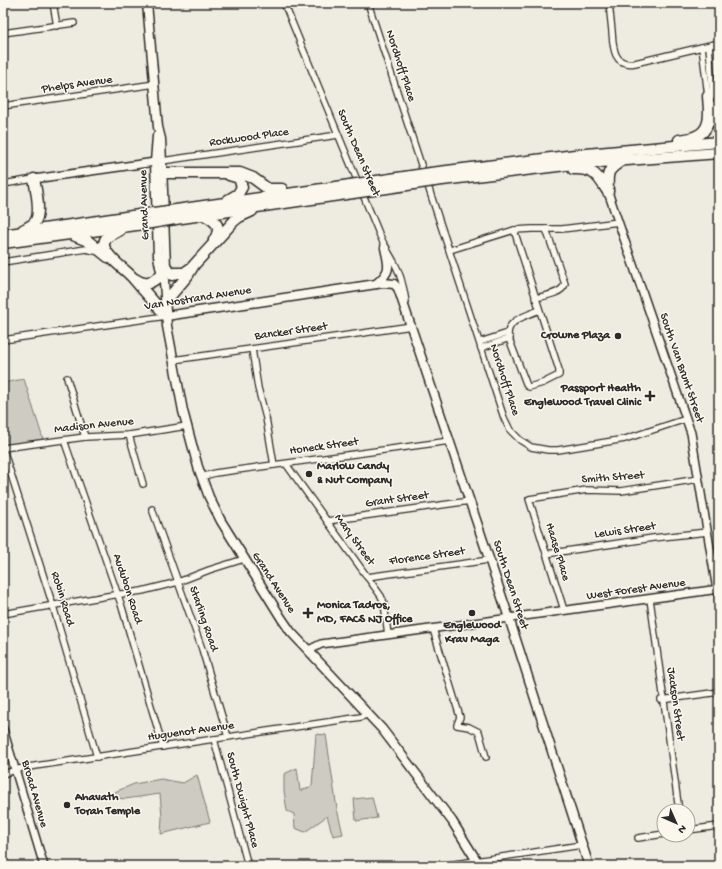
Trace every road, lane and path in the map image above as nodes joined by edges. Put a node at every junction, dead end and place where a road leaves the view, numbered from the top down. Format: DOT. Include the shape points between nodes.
graph roads {
  1 [pos="53,3"];
  2 [pos="147,3"];
  3 [pos="284,3"];
  4 [pos="368,3"];
  5 [pos="609,3"];
  6 [pos="74,23"];
  7 [pos="57,26"];
  8 [pos="3,33"];
  9 [pos="719,44"];
  10 [pos="709,46"];
  11 [pos="702,47"];
  12 [pos="155,84"];
  13 [pos="710,96"];
  14 [pos="3,106"];
  15 [pos="719,126"];
  16 [pos="338,135"];
  17 [pos="719,142"];
  18 [pos="651,148"];
  19 [pos="719,153"];
  20 [pos="625,160"];
  21 [pos="159,162"];
  22 [pos="538,168"];
  23 [pos="163,172"];
  24 [pos="226,174"];
  25 [pos="433,177"];
  26 [pos="34,179"];
  27 [pos="3,184"];
  28 [pos="351,189"];
  29 [pos="312,190"];
  30 [pos="608,192"];
  31 [pos="222,203"];
  32 [pos="38,206"];
  33 [pos="264,206"];
  34 [pos="176,214"];
  35 [pos="204,215"];
  36 [pos="149,218"];
  37 [pos="619,222"];
  38 [pos="129,226"];
  39 [pos="56,228"];
  40 [pos="546,229"];
  41 [pos="514,230"];
  42 [pos="16,233"];
  43 [pos="69,234"];
  44 [pos="3,235"];
  45 [pos="3,243"];
  46 [pos="209,248"];
  47 [pos="385,248"];
  48 [pos="450,250"];
  49 [pos="102,253"];
  50 [pos="113,260"];
  51 [pos="3,262"];
  52 [pos="194,265"];
  53 [pos="164,274"];
  54 [pos="133,278"];
  55 [pos="376,284"];
  56 [pos="396,285"];
  57 [pos="535,298"];
  58 [pos="166,301"];
  59 [pos="539,310"];
  60 [pos="407,312"];
  61 [pos="166,316"];
  62 [pos="412,326"];
  63 [pos="509,336"];
  64 [pos="3,340"];
  65 [pos="480,345"];
  66 [pos="252,349"];
  67 [pos="173,360"];
  68 [pos="67,378"];
  69 [pos="686,419"];
  70 [pos="187,426"];
  71 [pos="129,435"];
  72 [pos="85,437"];
  73 [pos="64,440"];
  74 [pos="450,441"];
  75 [pos="3,448"];
  76 [pos="286,464"];
  77 [pos="274,466"];
  78 [pos="201,477"];
  79 [pos="699,479"];
  80 [pos="143,484"];
  81 [pos="529,499"];
  82 [pos="470,501"];
  83 [pos="152,509"];
  84 [pos="327,521"];
  85 [pos="708,532"];
  86 [pos="546,554"];
  87 [pos="244,559"];
  88 [pos="489,560"];
  89 [pos="367,577"];
  90 [pos="178,582"];
  91 [pos="718,590"];
  92 [pos="117,594"];
  93 [pos="650,599"];
  94 [pos="719,604"];
  95 [pos="53,606"];
  96 [pos="564,610"];
  97 [pos="3,614"];
  98 [pos="509,618"];
  99 [pos="433,628"];
  100 [pos="388,635"];
  101 [pos="309,650"];
  102 [pos="719,692"];
  103 [pos="662,700"];
  104 [pos="369,714"];
  105 [pos="3,728"];
  106 [pos="228,738"];
  107 [pos="214,739"];
  108 [pos="163,747"];
  109 [pos="97,756"];
  110 [pos="486,758"];
  111 [pos="15,770"];
  112 [pos="3,774"];
  113 [pos="677,803"];
  114 [pos="719,826"];
  115 [pos="696,829"];
  116 [pos="656,835"];
  117 [pos="638,838"];
  118 [pos="582,845"];
  119 [pos="479,863"];
  120 [pos="44,866"];
  121 [pos="248,866"];
  122 [pos="441,866"];
  123 [pos="589,866"];
  1 -- 7 [label="street"];
  2 -- 12 [label="main road, Grand Avenue"];
  3 -- 16 [label="street, South Dean Street"];
  4 -- 48 [label="street, Nordhoff Place"];
  5 -- 11 [label="street" via="614,49 617,57 624,63 635,63"];
  6 -- 7 [label="street"];
  7 -- 8 [label="street"];
  9 -- 10 [label="street"];
  10 -- 11 [label="street"];
  10 -- 13 [label="street"];
  11 -- 13 [label="street"];
  12 -- 14 [label="street, Phelps Avenue"];
  12 -- 21 [label="main road, Grand Avenue" via="161,139"];
  13 -- 15 [label="highway"];
  13 -- 18 [label="highway" via="709,119 703,132 694,137"];
  16 -- 21 [label="street, Rockwood Place"];
  16 -- 47 [label="street, South Dean Street"];
  17 -- 18 [label="highway"];
  18 -- 25 [label="highway" via="539,159"];
  19 -- 20 [label="highway"];
  20 -- 22 [label="highway"];
  20 -- 30 [label="highway" via="608,172"];
  21 -- 23 [label="main road, Grand Avenue"];
  21 -- 26 [label="street, Rockwood Place"];
  21 -- 53 [label="main road, Grand Avenue" via="158,256"];
  22 -- 25 [label="highway"];
  22 -- 30 [label="highway" via="588,170 597,176"];
  23 -- 24 [label="highway"];
  23 -- 53 [label="main road, Grand Avenue"];
  24 -- 29 [label="highway" via="245,174 268,189"];
  24 -- 31 [label="highway" via="239,178 242,187 238,194"];
  25 -- 28 [label="highway, bridge"];
  26 -- 27 [label="street, Rockwood Place"];
  26 -- 32 [label="highway"];
  28 -- 29 [label="highway"];
  28 -- 33 [label="highway"];
  29 -- 31 [label="highway"];
  30 -- 37 [label="street, South Van Brunt Street"];
  31 -- 34 [label="highway"];
  32 -- 39 [label="highway" via="44,221"];
  32 -- 42 [label="highway" via="35,222"];
  33 -- 35 [label="highway"];
  33 -- 46 [label="highway" via="236,219"];
  34 -- 35 [label="highway"];
  34 -- 36 [label="highway, bridge"];
  35 -- 46 [label="highway" via="213,220 218,228"];
  36 -- 38 [label="highway"];
  36 -- 39 [label="highway"];
  37 -- 40 [label="street"];
  37 -- 69 [label="street, South Van Brunt Street"];
  38 -- 43 [label="highway"];
  38 -- 50 [label="highway" via="105,239 104,247"];
  39 -- 42 [label="highway"];
  40 -- 41 [label="street"];
  40 -- 57 [label="street" via="565,284 561,291"];
  41 -- 48 [label="street"];
  41 -- 57 [label="street"];
  42 -- 44 [label="highway"];
  43 -- 45 [label="highway"];
  43 -- 49 [label="highway" via="85,240"];
  46 -- 52 [label="highway"];
  47 -- 55 [label="main road" via="388,270 386,276"];
  47 -- 60 [label="street, South Dean Street" via="395,263 402,283"];
  48 -- 65 [label="street, Nordhoff Place"];
  49 -- 50 [label="highway"];
  49 -- 51 [label="street" via="86,249"];
  50 -- 54 [label="highway"];
  52 -- 53 [label="highway" via="184,273"];
  52 -- 58 [label="highway"];
  53 -- 54 [label="highway" via="148,284"];
  53 -- 58 [label="main road, Grand Avenue"];
  54 -- 61 [label="highway"];
  55 -- 56 [label="main road, Van Nostrand Avenue"];
  55 -- 61 [label="main road, Van Nostrand Avenue"];
  56 -- 60 [label="main road, South Dean Street"];
  57 -- 59 [label="street"];
  58 -- 61 [label="main road, Grand Avenue"];
  59 -- 63 [label="street" via="512,321 508,329"];
  59 -- 63 [label="street" via="560,370 559,375 543,383 527,386"];
  60 -- 62 [label="main road, South Dean Street"];
  61 -- 64 [label="street, Van Nostrand Avenue"];
  61 -- 67 [label="main road, Grand Avenue"];
  62 -- 66 [label="street, Bancker Street"];
  62 -- 74 [label="main road, South Dean Street"];
  63 -- 65 [label="street"];
  65 -- 69 [label="street, Nordhoff Place" via="506,423 516,437 531,447 558,450 612,442"];
  66 -- 67 [label="street, Bancker Street"];
  66 -- 77 [label="street"];
  67 -- 70 [label="main road, Grand Avenue"];
  68 -- 72 [label="street"];
  69 -- 79 [label="street, South Van Brunt Street" via="694,446"];
  70 -- 71 [label="street, Madison Avenue"];
  70 -- 78 [label="main road, Grand Avenue"];
  71 -- 72 [label="street, Madison Avenue"];
  71 -- 80 [label="street"];
  72 -- 73 [label="street, Madison Avenue"];
  73 -- 75 [label="street, Madison Avenue"];
  73 -- 92 [label="street, Audubon Road"];
  74 -- 76 [label="street, Honeck Street"];
  74 -- 82 [label="main road, South Dean Street"];
  75 -- 95 [label="street, Robin Road"];
  76 -- 77 [label="street, Honeck Street"];
  76 -- 84 [label="street, Mary Street"];
  77 -- 78 [label="street, Honeck Street"];
  78 -- 87 [label="main road, Grand Avenue" via="214,507"];
  79 -- 81 [label="street, Smith Street" via="621,491 587,490"];
  79 -- 85 [label="street, South Van Brunt Street"];
  81 -- 86 [label="street, Haase Place"];
  82 -- 84 [label="street, Grant Street"];
  82 -- 88 [label="main road, South Dean Street"];
  83 -- 90 [label="street, Starling Road"];
  84 -- 89 [label="street, Mary Street"];
  85 -- 86 [label="street, Lewis Street"];
  85 -- 91 [label="street, South Van Brunt Street"];
  86 -- 96 [label="street, Haase Place"];
  87 -- 90 [label="street"];
  87 -- 101 [label="main road, Grand Avenue" via="282,619"];
  88 -- 89 [label="street, Florence Street"];
  88 -- 98 [label="main road, South Dean Street"];
  89 -- 100 [label="street, Mary Street" via="383,601"];
  90 -- 92 [label="street" via="142,592"];
  90 -- 106 [label="street, Starling Road" via="202,649"];
  91 -- 93 [label="street, West Forest Avenue"];
  91 -- 94 [label="street, South Van Brunt Street"];
  92 -- 95 [label="street"];
  92 -- 108 [label="street, Audubon Road"];
  93 -- 96 [label="street, West Forest Avenue"];
  93 -- 103 [label="street, Jackson Street"];
  95 -- 97 [label="street"];
  95 -- 109 [label="street, Robin Road"];
  96 -- 98 [label="street, West Forest Avenue"];
  98 -- 99 [label="street, West Forest Avenue"];
  98 -- 118 [label="main road, South Dean Street"];
  99 -- 100 [label="street, West Forest Avenue"];
  99 -- 110 [label="street" via="460,717 457,725 479,732"];
  100 -- 101 [label="street, West Forest Avenue" via="321,644"];
  101 -- 104 [label="main road, Grand Avenue"];
  102 -- 103 [label="street"];
  103 -- 113 [label="street, Jackson Street"];
  104 -- 106 [label="street, Huguenot Avenue" via="362,718"];
  104 -- 119 [label="main road, Grand Avenue" via="443,809"];
  105 -- 111 [label="street, Broad Avenue"];
  106 -- 107 [label="street, Huguenot Avenue"];
  107 -- 108 [label="street, Huguenot Avenue"];
  107 -- 121 [label="street, South Dwight Place"];
  108 -- 109 [label="street, Huguenot Avenue"];
  109 -- 111 [label="street, Huguenot Avenue"];
  111 -- 112 [label="street, Huguenot Avenue"];
  111 -- 120 [label="street, Broad Avenue"];
  114 -- 115 [label="street"];
  116 -- 117 [label="street"];
  118 -- 119 [label="street"];
  118 -- 123 [label="main road, South Dean Street"];
  119 -- 122 [label="street"];
}
